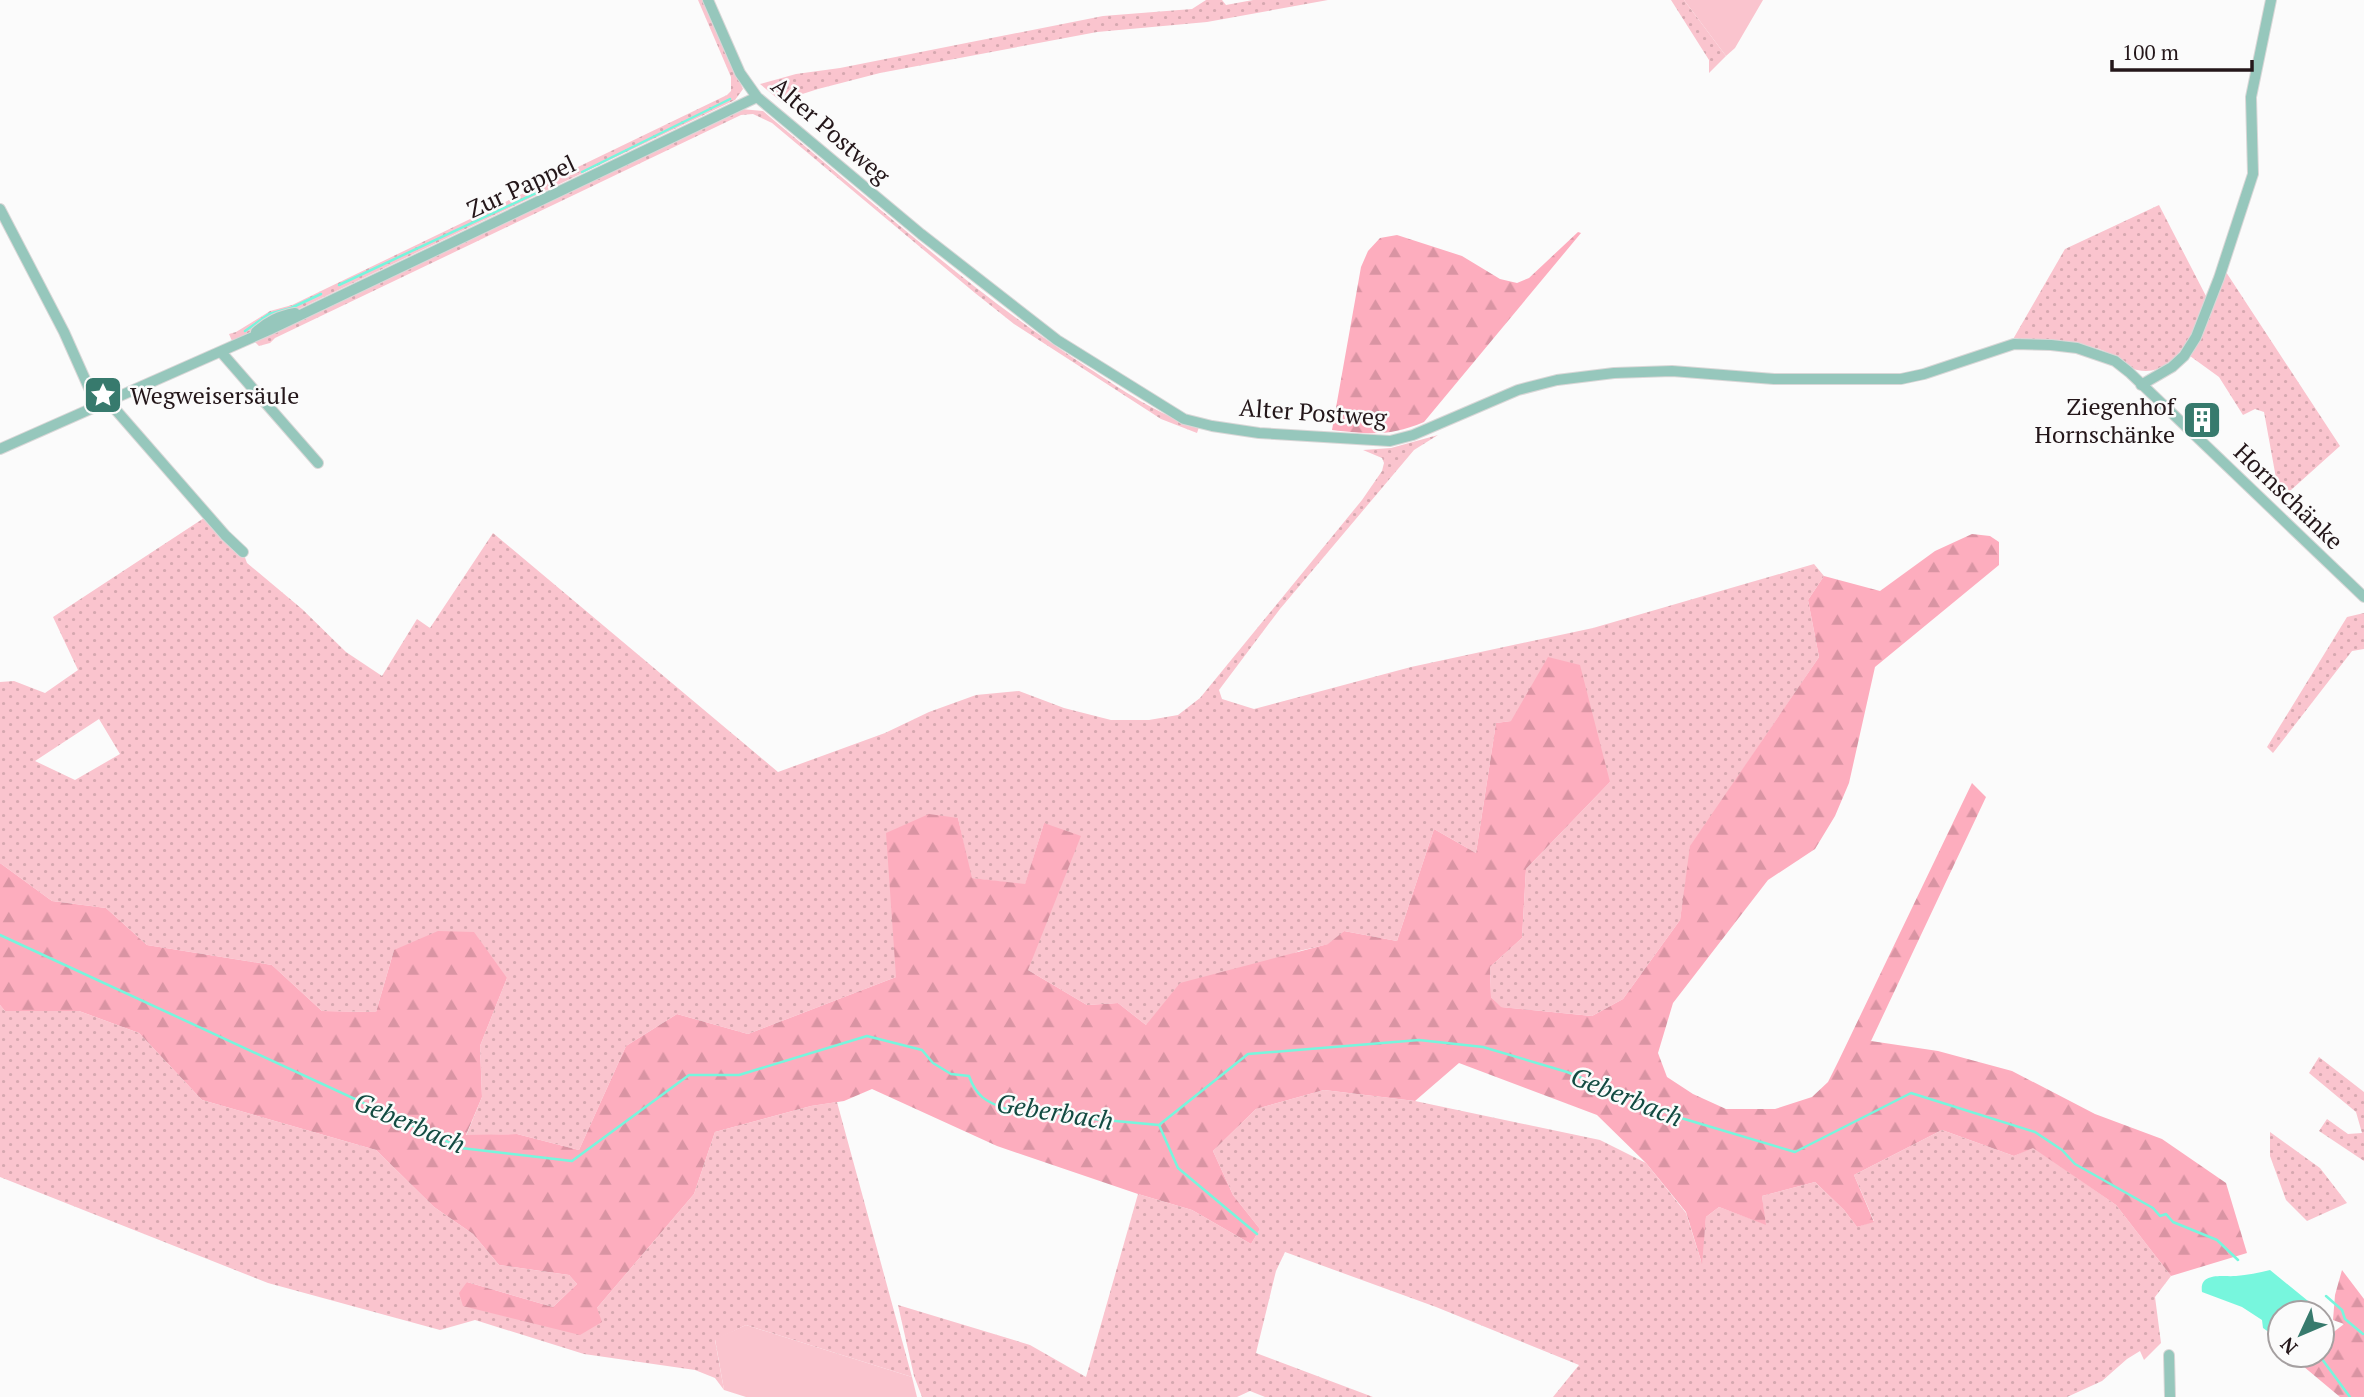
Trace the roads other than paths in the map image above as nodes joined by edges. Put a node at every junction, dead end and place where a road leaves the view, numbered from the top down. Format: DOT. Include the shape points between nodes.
graph roads {
  1 [pos="708,0"];
  2 [pos="2270,0"];
  3 [pos="757,97"];
  4 [pos="0,209"];
  5 [pos="221,352"];
  6 [pos="2141,385"];
  7 [pos="108,401"];
  8 [pos="97,406"];
  9 [pos="0,449"];
  10 [pos="318,463"];
  11 [pos="243,552"];
  12 [pos="2364,597"];
  13 [pos="2169,1355"];
  14 [pos="2170,1397"];
  1 -- 3 [label="street, Alter Postweg" via="740,73"];
  2 -- 6 [label="street" via="2251,97 2253,174 2219,278 2184,356"];
  3 -- 5 [label="street, Zur Pappel"];
  3 -- 6 [label="street, Alter Postweg" via="921,234 1058,340 1184,419 1212,426 1390,441 1518,390 1557,380 1635,371 1774,379 1901,379 2014,344 2051,345 2100,355 2115,361"];
  4 -- 8 [label="street"];
  5 -- 7 [label="street, Zur Pappel"];
  5 -- 10 [label="street"];
  6 -- 12 [label="street, Hornschänke"];
  7 -- 8 [label="street, Zur Pappel"];
  7 -- 11 [label="street"];
  8 -- 9 [label="street, Zur Pappel"];
  13 -- 14 [label="street"];
}
